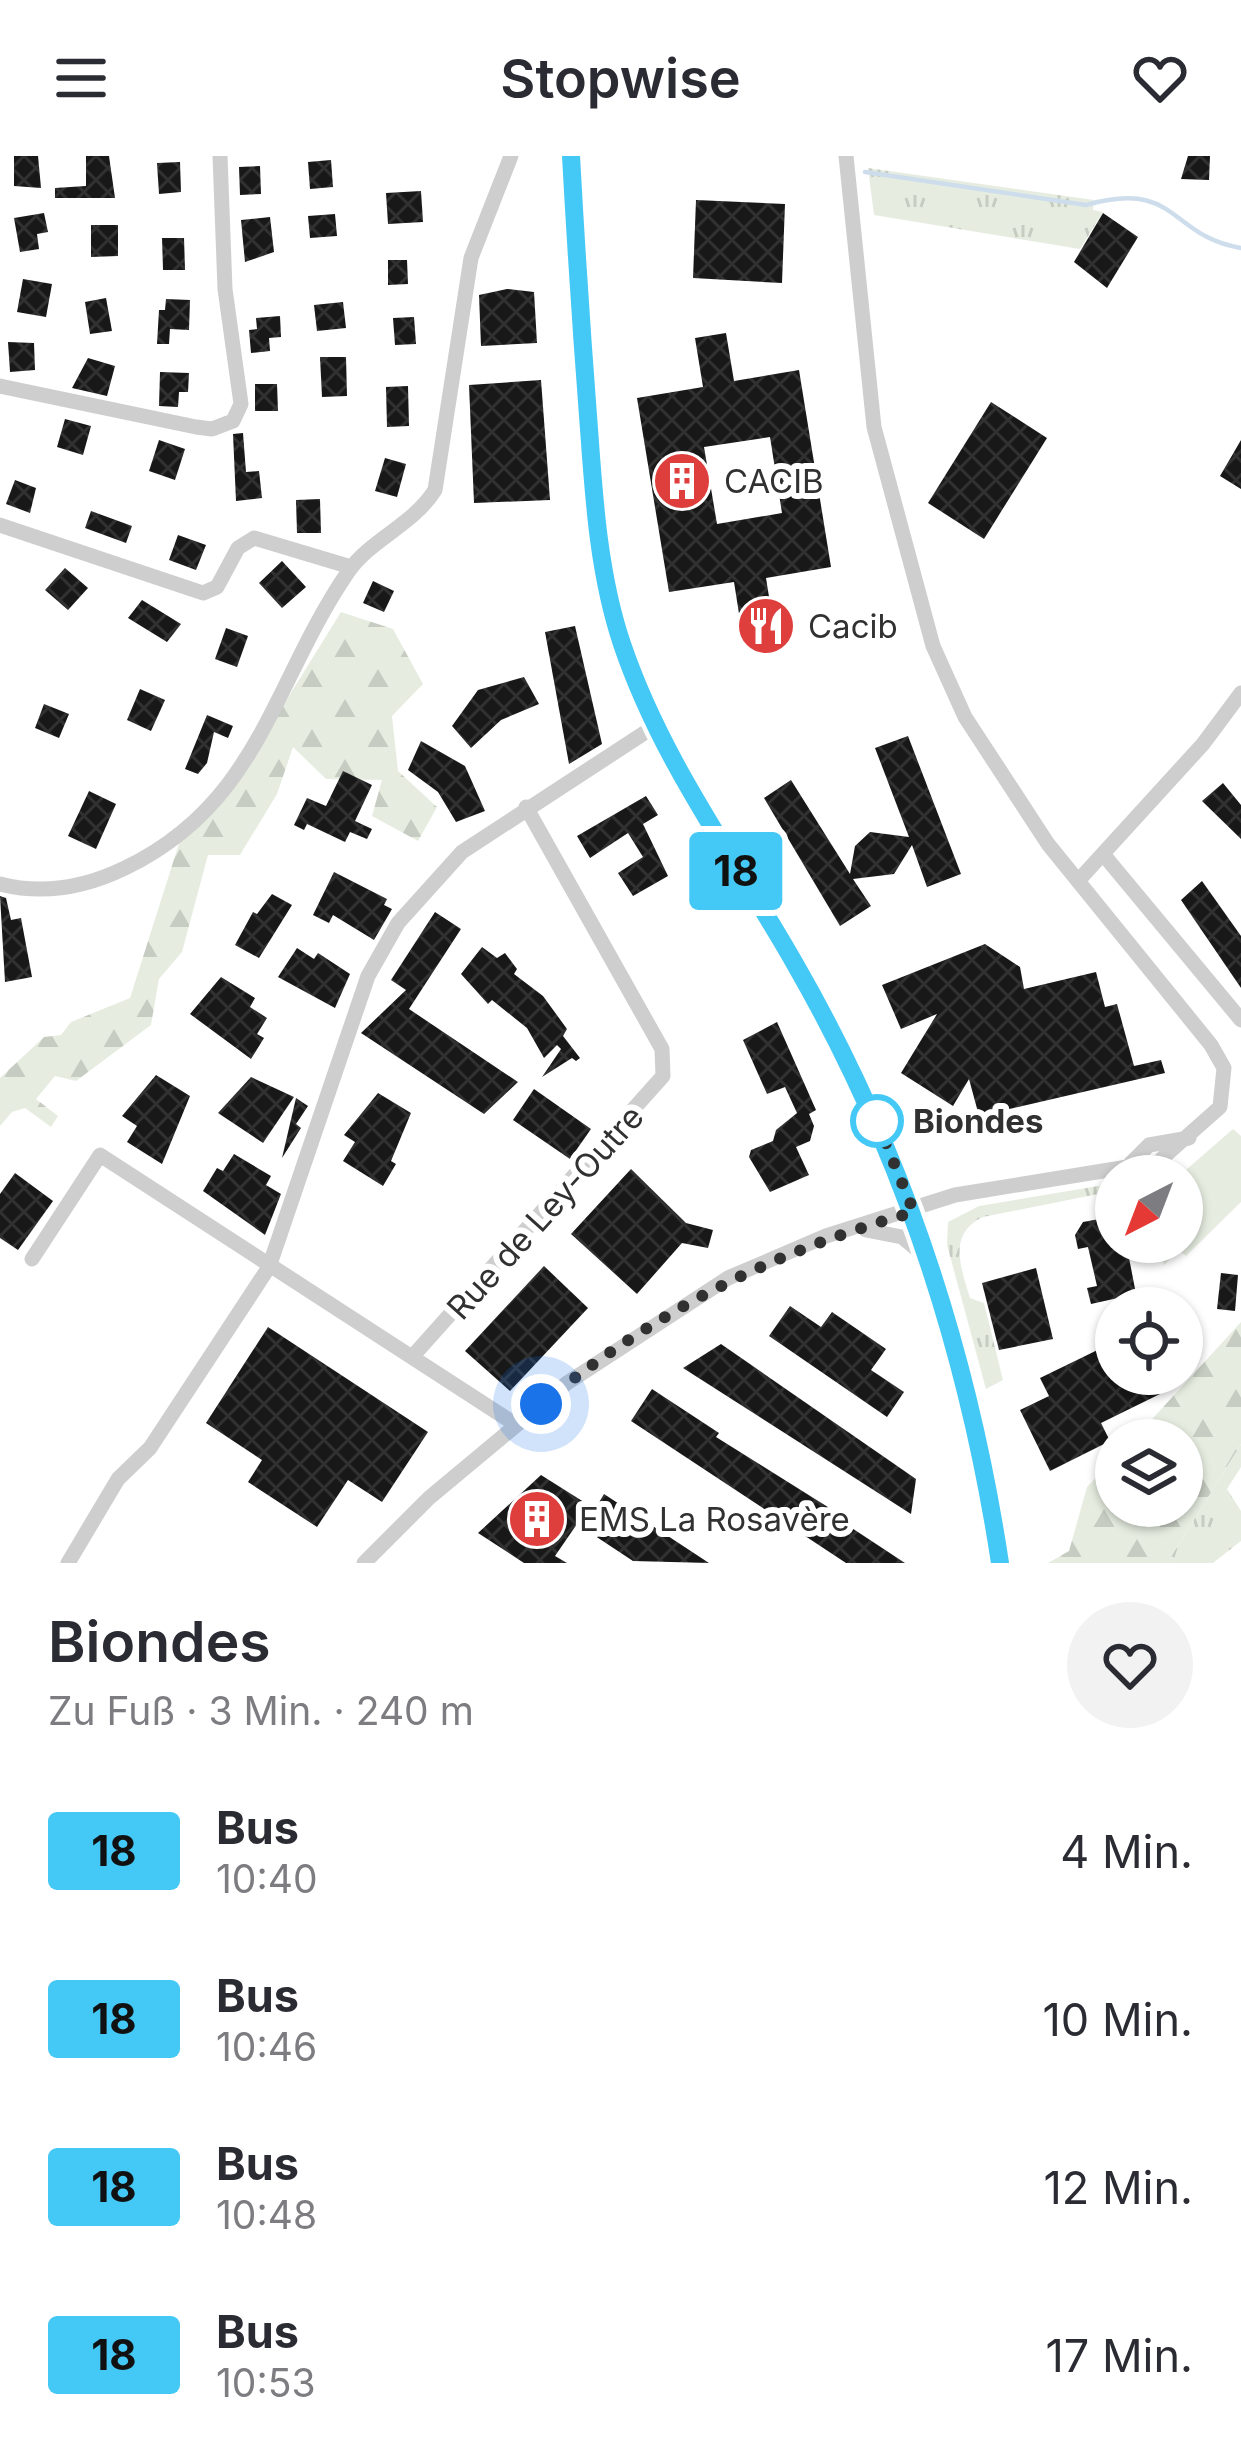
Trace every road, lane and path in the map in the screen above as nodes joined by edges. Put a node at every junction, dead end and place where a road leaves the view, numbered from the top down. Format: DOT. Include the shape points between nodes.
graph roads {
  1 [pos="220,156"];
  2 [pos="572,156"];
  3 [pos="846,156"];
  4 [pos="507,157"];
  5 [pos="0,386"];
  6 [pos="0,526"];
  7 [pos="351,567"];
  8 [pos="1241,693"];
  9 [pos="655,726"];
  10 [pos="526,807"];
  11 [pos="1103,854"];
  12 [pos="1078,881"];
  13 [pos="0,884"];
  14 [pos="1241,1020"];
  15 [pos="914,1212"];
  16 [pos="850,1229"];
  17 [pos="928,1258"];
  18 [pos="32,1259"];
  19 [pos="269,1267"];
  20 [pos="412,1357"];
  21 [pos="515,1424"];
  22 [pos="68,1563"];
  23 [pos="364,1563"];
  24 [pos="1000,1563"];
  1 -- 5 [label="street" via="225,289 241,404 233,421 196,427"];
  2 -- 9 [label="main road" via="596,516 620,640"];
  3 -- 12 [label="street" via="874,427 933,646 965,717"];
  4 -- 7 [label="street" via="471,258 434,490"];
  6 -- 7 [label="street" via="203,592 217,587 238,548 254,538"];
  7 -- 13 [label="street" via="256,748 206,812 158,853 112,875 59,890"];
  8 -- 11 [label="street"];
  9 -- 10 [label="street"];
  9 -- 15 [label="main road" via="795,963"];
  10 -- 19 [label="street" via="428,884 368,976"];
  10 -- 20 [label="street, Rue de Ley-Outre" via="662,1049 663,1076"];
  11 -- 12 [label="street"];
  11 -- 14 [label="street"];
  12 -- 15 [label="street" via="1174,992 1224,1068 1220,1108 1158,1162 955,1196"];
  15 -- 16 [label="street"];
  15 -- 17 [label="main road"];
  16 -- 17 [label="street" via="902,1237"];
  16 -- 21 [label="street" via="683,1304"];
  17 -- 24 [label="main road"];
  18 -- 19 [label="street" via="100,1155"];
  19 -- 20 [label="street"];
  19 -- 22 [label="street"];
  20 -- 21 [label="street"];
  21 -- 23 [label="street"];
}
